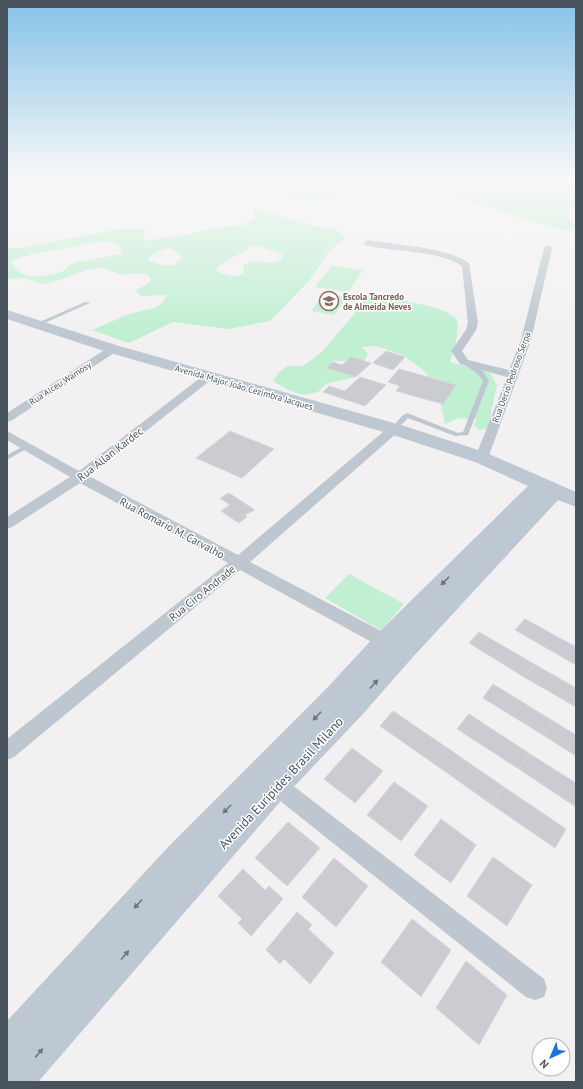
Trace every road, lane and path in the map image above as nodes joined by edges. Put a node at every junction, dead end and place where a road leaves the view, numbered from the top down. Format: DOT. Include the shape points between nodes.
graph roads {
  1 [pos="368,243"];
  2 [pos="548,248"];
  3 [pos="87,303"];
  4 [pos="7,314"];
  5 [pos="38,324"];
  6 [pos="113,349"];
  7 [pos="464,362"];
  8 [pos="513,375"];
  9 [pos="208,377"];
  10 [pos="7,418"];
  11 [pos="394,430"];
  12 [pos="7,435"];
  13 [pos="26,447"];
  14 [pos="7,458"];
  15 [pos="482,458"];
  16 [pos="80,478"];
  17 [pos="558,491"];
  18 [pos="7,524"];
  19 [pos="239,563"];
  20 [pos="395,646"];
  21 [pos="344,702"];
  22 [pos="7,751"];
  23 [pos="276,785"];
  24 [pos="191,862"];
  25 [pos="535,988"];
  26 [pos="7,1048"];
  27 [pos="14,1082"];
  1 -- 7 [label="street" via="464,262 473,323 456,351"];
  2 -- 8 [label="street, Rua Decio Pedroso Serpa" via="526,340"];
  3 -- 5 [label="lane"];
  4 -- 5 [label="main road, Avenida Major João Cezimbra Jacques"];
  5 -- 6 [label="main road, Avenida Major João Cezimbra Jacques"];
  6 -- 9 [label="main road, Avenida Major João Cezimbra Jacques"];
  6 -- 10 [label="street, Rua Alceu Wamosy"];
  7 -- 8 [label="street"];
  7 -- 11 [label="lane" via="479,370 486,381 466,434 457,435 407,415"];
  8 -- 15 [label="street, Rua Decio Pedroso Serpa"];
  9 -- 11 [label="main road, Avenida Major João Cezimbra Jacques"];
  9 -- 16 [label="street, Rua Allan Kardec"];
  11 -- 15 [label="main road, Avenida Major João Cezimbra Jacques"];
  11 -- 19 [label="street, Rua Ciro Andrade"];
  12 -- 13 [label="street, Rua Romario M. Carvalho"];
  13 -- 14 [label="lane"];
  13 -- 16 [label="street, Rua Romario M. Carvalho"];
  15 -- 17 [label="main road, Avenida Major João Cezimbra Jacques"];
  16 -- 18 [label="street, Rua Allan Kardec"];
  16 -- 19 [label="street, Rua Romario M. Carvalho"];
  17 -- 20 [label="main road, Avenida Euripides Brasil Milano" via="496,541"];
  19 -- 20 [label="street, Rua Romario M. Carvalho"];
  19 -- 22 [label="street, Rua Ciro Andrade"];
  20 -- 21 [label="main road, Avenida Euripides Brasil Milano"];
  21 -- 23 [label="main road, Avenida Euripides Brasil Milano"];
  21 -- 24 [label="main road, Avenida Euripides Brasil Milano, one-way"];
  23 -- 24 [label="main road, Avenida Euripides Brasil Milano"];
  23 -- 25 [label="street"];
  24 -- 26 [label="main road, Avenida Euripides Brasil Milano, one-way"];
  27 -- 24 [label="main road, Avenida Euripides Brasil Milano, one-way"];
}
